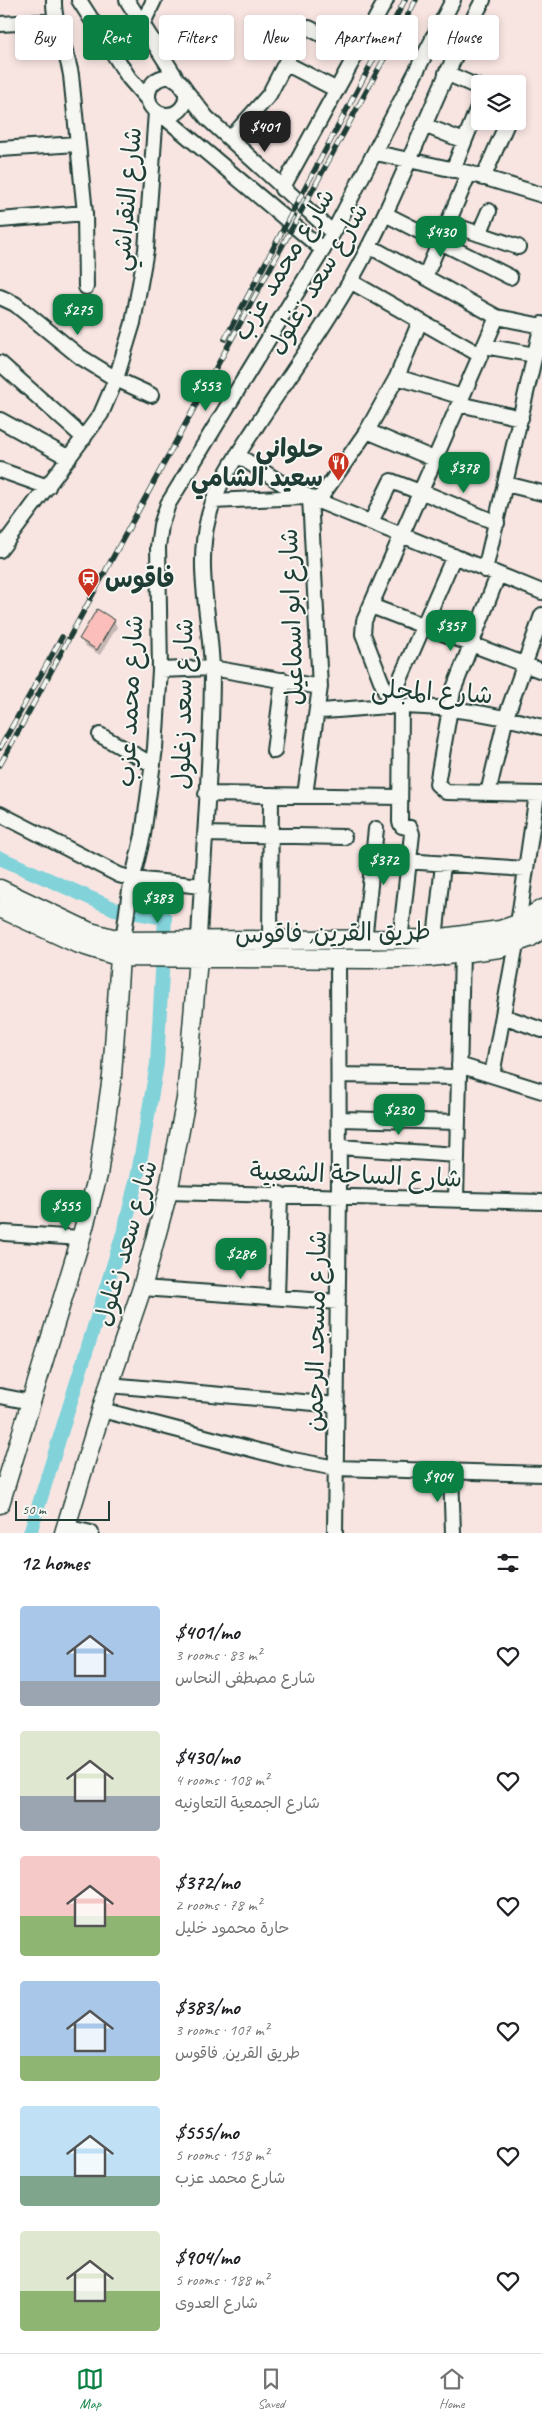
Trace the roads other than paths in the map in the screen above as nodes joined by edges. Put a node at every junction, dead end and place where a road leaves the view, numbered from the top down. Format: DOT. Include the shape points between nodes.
graph roads {
  1 [pos="54,0"];
  2 [pos="79,0"];
  3 [pos="127,0"];
  4 [pos="154,0"];
  5 [pos="386,0"];
  6 [pos="453,0"];
  7 [pos="483,0"];
  8 [pos="55,15"];
  9 [pos="136,15"];
  10 [pos="147,15"];
  11 [pos="378,15"];
  12 [pos="445,15"];
  13 [pos="475,15"];
  14 [pos="15,23"];
  15 [pos="0,24"];
  16 [pos="316,32"];
  17 [pos="149,36"];
  18 [pos="428,47"];
  19 [pos="69,60"];
  20 [pos="353,60"];
  21 [pos="452,60"];
  22 [pos="287,64"];
  23 [pos="446,73"];
  24 [pos="180,83"];
  25 [pos="471,84"];
  26 [pos="336,90"];
  27 [pos="156,109"];
  28 [pos="471,124"];
  29 [pos="424,125"];
  30 [pos="504,130"];
  31 [pos="230,139"];
  32 [pos="464,141"];
  33 [pos="77,144"];
  34 [pos="0,149"];
  35 [pos="376,153"];
  36 [pos="408,160"];
  37 [pos="453,170"];
  38 [pos="468,173"];
  39 [pos="483,178"];
  40 [pos="282,189"];
  41 [pos="542,195"];
  42 [pos="489,212"];
  43 [pos="85,213"];
  44 [pos="385,214"];
  45 [pos="0,220"];
  46 [pos="447,223"];
  47 [pos="333,233"];
  48 [pos="479,234"];
  49 [pos="440,242"];
  50 [pos="369,246"];
  51 [pos="518,247"];
  52 [pos="323,250"];
  53 [pos="425,277"];
  54 [pos="510,277"];
  55 [pos="350,282"];
  56 [pos="86,287"];
  57 [pos="0,297"];
  58 [pos="498,317"];
  59 [pos="420,321"];
  60 [pos="542,325"];
  61 [pos="482,350"];
  62 [pos="535,355"];
  63 [pos="0,363"];
  64 [pos="397,377"];
  65 [pos="116,379"];
  66 [pos="535,385"];
  67 [pos="151,395"];
  68 [pos="460,400"];
  69 [pos="521,418"];
  70 [pos="0,420"];
  71 [pos="367,431"];
  72 [pos="84,438"];
  73 [pos="237,455"];
  74 [pos="69,458"];
  75 [pos="434,459"];
  76 [pos="0,470"];
  77 [pos="506,484"];
  78 [pos="48,487"];
  79 [pos="420,492"];
  80 [pos="542,493"];
  81 [pos="314,499"];
  82 [pos="213,502"];
  83 [pos="370,522"];
  84 [pos="497,523"];
  85 [pos="400,535"];
  86 [pos="0,550"];
  87 [pos="454,556"];
  88 [pos="492,572"];
  89 [pos="542,592"];
  90 [pos="370,606"];
  91 [pos="542,615"];
  92 [pos="424,626"];
  93 [pos="471,644"];
  94 [pos="526,664"];
  95 [pos="212,668"];
  96 [pos="160,670"];
  97 [pos="542,670"];
  98 [pos="283,680"];
  99 [pos="320,687"];
  100 [pos="393,706"];
  101 [pos="448,710"];
  102 [pos="318,711"];
  103 [pos="506,718"];
  104 [pos="542,727"];
  105 [pos="100,735"];
  106 [pos="274,751"];
  107 [pos="153,765"];
  108 [pos="488,793"];
  109 [pos="206,794"];
  110 [pos="540,794"];
  111 [pos="271,795"];
  112 [pos="305,795"];
  113 [pos="400,796"];
  114 [pos="0,814"];
  115 [pos="376,829"];
  116 [pos="205,834"];
  117 [pos="271,836"];
  118 [pos="344,836"];
  119 [pos="536,838"];
  120 [pos="373,860"];
  121 [pos="408,862"];
  122 [pos="443,864"];
  123 [pos="526,869"];
  124 [pos="131,884"];
  125 [pos="202,886"];
  126 [pos="0,889"];
  127 [pos="0,908"];
  128 [pos="542,909"];
  129 [pos="28,912"];
  130 [pos="518,924"];
  131 [pos="542,929"];
  132 [pos="191,939"];
  133 [pos="435,939"];
  134 [pos="270,940"];
  135 [pos="364,940"];
  136 [pos="400,941"];
  137 [pos="516,944"];
  138 [pos="128,945"];
  139 [pos="462,953"];
  140 [pos="190,958"];
  141 [pos="338,958"];
  142 [pos="503,1016"];
  143 [pos="542,1030"];
  144 [pos="459,1071"];
  145 [pos="338,1075"];
  146 [pos="492,1075"];
  147 [pos="542,1091"];
  148 [pos="340,1120"];
  149 [pos="458,1122"];
  150 [pos="339,1147"];
  151 [pos="457,1155"];
  152 [pos="168,1192"];
  153 [pos="280,1194"];
  154 [pos="339,1195"];
  155 [pos="456,1199"];
  156 [pos="542,1202"];
  157 [pos="4,1233"];
  158 [pos="81,1238"];
  159 [pos="142,1288"];
  160 [pos="278,1297"];
  161 [pos="338,1302"];
  162 [pos="109,1385"];
  163 [pos="0,1396"];
  164 [pos="31,1402"];
  165 [pos="337,1405"];
  166 [pos="102,1410"];
  167 [pos="336,1468"];
  168 [pos="452,1472"];
  169 [pos="542,1474"];
  170 [pos="3,1482"];
  171 [pos="0,1504"];
  172 [pos="65,1530"];
  173 [pos="91,1533"];
  174 [pos="335,1533"];
  175 [pos="453,1533"];
  1 -- 8 [label="street"];
  2 -- 27 [label="street" via="129,78"];
  3 -- 9 [label="street"];
  4 -- 10 [label="street"];
  5 -- 11 [label="street"];
  6 -- 12 [label="street, شارع محمد عزب"];
  7 -- 13 [label="street, شارع سعد زغلول"];
  14 -- 15 [label="street"];
  16 -- 22 [label="street" via="307,27 301,31"];
  17 -- 24 [label="street"];
  18 -- 35 [label="street, شارع محمد عزب"];
  19 -- 33 [label="street"];
  20 -- 26 [label="street"];
  21 -- 23 [label="street, شارع سعد زغلول"];
  22 -- 26 [label="street"];
  22 -- 31 [label="street" via="269,95"];
  23 -- 25 [label="street"];
  23 -- 29 [label="street, شارع سعد زغلول"];
  24 -- 27 [label="street" via="186,98 180,110 175,114"];
  24 -- 27 [label="street" via="165,78 154,83 148,95"];
  24 -- 31 [label="street" via="207,118"];
  26 -- 40 [label="street"];
  27 -- 52 [label="street"];
  27 -- 65 [label="street, شارع النقراشي" via="146,250 133,323"];
  28 -- 32 [label="street"];
  29 -- 32 [label="street"];
  29 -- 36 [label="street, شارع سعد زغلول"];
  30 -- 39 [label="street"];
  31 -- 40 [label="street"];
  32 -- 37 [label="street"];
  33 -- 34 [label="street"];
  33 -- 43 [label="street"];
  35 -- 36 [label="street"];
  35 -- 47 [label="street, شارع محمد عزب"];
  36 -- 37 [label="street"];
  36 -- 44 [label="street, شارع سعد زغلول"];
  37 -- 38 [label="street"];
  38 -- 39 [label="street"];
  38 -- 46 [label="street"];
  39 -- 41 [label="street"];
  40 -- 47 [label="street"];
  42 -- 48 [label="street"];
  43 -- 45 [label="street"];
  43 -- 56 [label="street"];
  44 -- 49 [label="street"];
  44 -- 50 [label="street, شارع سعد زغلول"];
  46 -- 48 [label="street"];
  46 -- 49 [label="street"];
  47 -- 52 [label="street, شارع محمد عزب"];
  48 -- 51 [label="street"];
  49 -- 53 [label="street"];
  49 -- 54 [label="street"];
  50 -- 53 [label="street"];
  50 -- 55 [label="street, شارع سعد زغلول"];
  52 -- 96 [label="street, شارع محمد عزب" via="168,504 158,547"];
  53 -- 58 [label="street"];
  55 -- 59 [label="street"];
  55 -- 73 [label="street, شارع سعد زغلول"];
  57 -- 65 [label="street" via="15,304 79,356"];
  58 -- 60 [label="street"];
  58 -- 61 [label="street"];
  59 -- 61 [label="street"];
  59 -- 64 [label="street"];
  60 -- 62 [label="street"];
  61 -- 62 [label="street"];
  61 -- 68 [label="street"];
  62 -- 66 [label="street"];
  63 -- 72 [label="street"];
  64 -- 68 [label="street"];
  64 -- 71 [label="street"];
  65 -- 67 [label="street"];
  65 -- 72 [label="street, شارع النقراشي" via="101,414"];
  66 -- 69 [label="street"];
  68 -- 69 [label="street"];
  68 -- 75 [label="street"];
  69 -- 77 [label="street"];
  70 -- 74 [label="street"];
  71 -- 75 [label="street"];
  71 -- 81 [label="street"];
  72 -- 74 [label="street, شارع النقراشي"];
  73 -- 81 [label="street"];
  73 -- 82 [label="street, شارع سعد زغلول"];
  74 -- 78 [label="street, شارع النقراشي"];
  75 -- 79 [label="street"];
  76 -- 78 [label="street"];
  77 -- 80 [label="street"];
  77 -- 84 [label="street"];
  78 -- 86 [label="street, شارع النقراشي"];
  79 -- 83 [label="street" via="391,481"];
  79 -- 84 [label="street"];
  79 -- 85 [label="street"];
  81 -- 82 [label="street"];
  81 -- 83 [label="street"];
  81 -- 99 [label="street, شارع ابو اسماعيل"];
  82 -- 95 [label="street, شارع سعد زغلول" via="203,552"];
  83 -- 85 [label="street"];
  84 -- 88 [label="street"];
  85 -- 87 [label="street"];
  85 -- 90 [label="street"];
  87 -- 88 [label="street"];
  87 -- 92 [label="street"];
  88 -- 89 [label="street"];
  88 -- 93 [label="street"];
  90 -- 92 [label="street"];
  90 -- 100 [label="street" via="363,634"];
  91 -- 94 [label="street"];
  92 -- 93 [label="street"];
  92 -- 100 [label="street"];
  93 -- 94 [label="street"];
  93 -- 101 [label="street"];
  94 -- 97 [label="street"];
  94 -- 103 [label="street"];
  95 -- 96 [label="street"];
  95 -- 98 [label="street"];
  95 -- 109 [label="street, شارع سعد زغلول"];
  96 -- 107 [label="street, شارع محمد عزب"];
  98 -- 99 [label="street"];
  98 -- 106 [label="street"];
  99 -- 102 [label="street, شارع ابو اسماعيل"];
  100 -- 101 [label="street, شارع المجلى"];
  100 -- 102 [label="street, شارع المجلى"];
  100 -- 113 [label="street"];
  101 -- 103 [label="street, شارع المجلى"];
  101 -- 108 [label="street" via="437,780 439,788 446,792"];
  102 -- 112 [label="street, شارع ابو اسماعيل"];
  103 -- 104 [label="street, شارع المجلى"];
  103 -- 108 [label="street"];
  105 -- 107 [label="street"];
  107 -- 124 [label="street, شارع محمد عزب" via="143,835"];
  108 -- 110 [label="street"];
  109 -- 111 [label="street"];
  109 -- 116 [label="street, شارع سعد زغلول"];
  110 -- 119 [label="street"];
  111 -- 112 [label="street"];
  111 -- 117 [label="street"];
  112 -- 113 [label="street"];
  113 -- 121 [label="street" via="400,823 412,831"];
  114 -- 124 [label="street"];
  115 -- 120 [label="street"];
  116 -- 117 [label="street"];
  116 -- 125 [label="street, شارع سعد زغلول"];
  117 -- 118 [label="street"];
  117 -- 134 [label="street"];
  119 -- 123 [label="street"];
  120 -- 121 [label="street"];
  120 -- 135 [label="street"];
  121 -- 122 [label="street"];
  121 -- 136 [label="street"];
  122 -- 123 [label="street"];
  122 -- 133 [label="street"];
  123 -- 130 [label="street"];
  124 -- 125 [label="street"];
  124 -- 138 [label="street, شارع محمد عزب"];
  125 -- 132 [label="street, شارع سعد زغلول"];
  126 -- 129 [label="main road"];
  127 -- 129 [label="main road"];
  128 -- 130 [label="main road, طريق القرين, فاقوس"];
  129 -- 138 [label="main road" via="76,943"];
  130 -- 133 [label="main road, طريق القرين, فاقوس" via="491,932"];
  131 -- 137 [label="main road, طريق القرين, فاقوس"];
  132 -- 134 [label="main road, طريق القرين, فاقوس"];
  132 -- 138 [label="main road, طريق القرين, فاقوس"];
  133 -- 136 [label="main road, طريق القرين, فاقوس"];
  134 -- 135 [label="main road, طريق القرين, فاقوس"];
  135 -- 136 [label="main road, طريق القرين, فاقوس"];
  137 -- 139 [label="main road, طريق القرين, فاقوس"];
  137 -- 142 [label="street"];
  138 -- 140 [label="main road, طريق القرين, فاقوس"];
  138 -- 158 [label="main road" via="98,1175"];
  139 -- 141 [label="main road, طريق القرين, فاقوس" via="400,959"];
  139 -- 144 [label="street"];
  140 -- 141 [label="main road, طريق القرين, فاقوس"];
  140 -- 152 [label="main road, شارع سعد زغلول" via="186,1099"];
  141 -- 145 [label="street, شارع مسجد الرحمن"];
  142 -- 143 [label="street"];
  142 -- 146 [label="street"];
  144 -- 145 [label="street"];
  144 -- 146 [label="street"];
  144 -- 149 [label="street"];
  145 -- 148 [label="street, شارع مسجد الرحمن"];
  146 -- 147 [label="street"];
  148 -- 149 [label="street"];
  148 -- 150 [label="street, شارع مسجد الرحمن"];
  149 -- 151 [label="street"];
  150 -- 151 [label="street"];
  150 -- 154 [label="street, شارع مسجد الرحمن"];
  151 -- 155 [label="street"];
  152 -- 153 [label="street, شارع الساحة الشعبية"];
  152 -- 159 [label="main road, شارع سعد زغلول"];
  153 -- 154 [label="street, شارع الساحة الشعبية"];
  153 -- 160 [label="street"];
  154 -- 155 [label="street, شارع الساحة الشعبية"];
  154 -- 161 [label="street, شارع مسجد الرحمن"];
  155 -- 156 [label="street, شارع الساحة الشعبية"];
  157 -- 158 [label="street"];
  158 -- 164 [label="main road"];
  159 -- 160 [label="street"];
  159 -- 162 [label="main road, شارع سعد زغلول"];
  160 -- 161 [label="street"];
  161 -- 165 [label="street, شارع مسجد الرحمن"];
  162 -- 165 [label="street"];
  162 -- 166 [label="main road, شارع سعد زغلول"];
  163 -- 164 [label="street"];
  164 -- 170 [label="main road"];
  165 -- 167 [label="street, شارع مسجد الرحمن"];
  166 -- 167 [label="street" via="293,1460"];
  166 -- 172 [label="main road, شارع سعد زغلول"];
  167 -- 168 [label="street"];
  167 -- 174 [label="street, شارع مسجد الرحمن"];
  168 -- 169 [label="street"];
  168 -- 175 [label="street"];
  170 -- 171 [label="main road"];
  172 -- 173 [label="street"];
}
